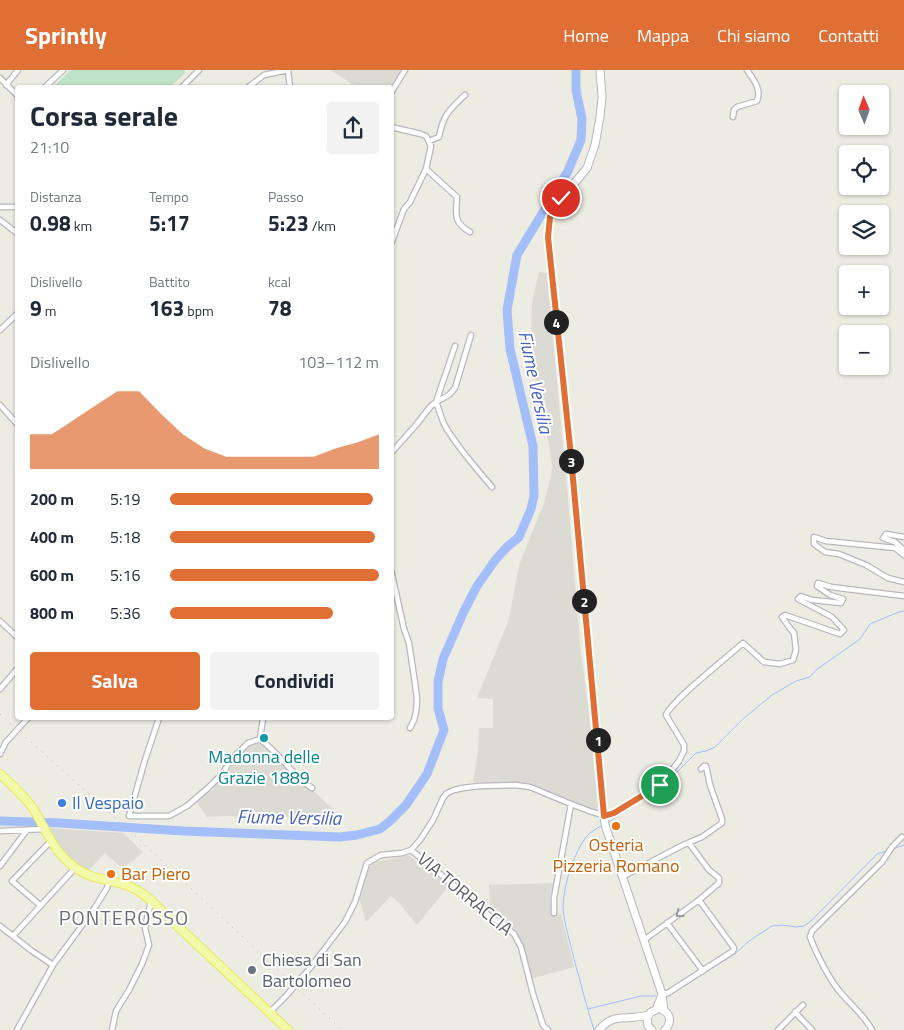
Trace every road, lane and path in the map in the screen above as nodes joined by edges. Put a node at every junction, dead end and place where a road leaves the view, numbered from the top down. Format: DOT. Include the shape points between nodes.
graph roads {
  1 [pos="18,70"];
  2 [pos="63,70"];
  3 [pos="199,70"];
  4 [pos="288,70"];
  5 [pos="405,70"];
  6 [pos="600,70"];
  7 [pos="748,70"];
  8 [pos="0,78"];
  9 [pos="6,84"];
  10 [pos="47,85"];
  11 [pos="184,85"];
  12 [pos="250,85"];
  13 [pos="290,85"];
  14 [pos="394,88"];
  15 [pos="15,93"];
  16 [pos="465,95"];
  17 [pos="733,117"];
  18 [pos="394,128"];
  19 [pos="428,141"];
  20 [pos="426,169"];
  21 [pos="15,207"];
  22 [pos="1,208"];
  23 [pos="0,220"];
  24 [pos="15,232"];
  25 [pos="470,232"];
  26 [pos="394,236"];
  27 [pos="15,316"];
  28 [pos="0,329"];
  29 [pos="471,335"];
  30 [pos="454,346"];
  31 [pos="436,402"];
  32 [pos="0,405"];
  33 [pos="15,422"];
  34 [pos="394,450"];
  35 [pos="492,487"];
  36 [pos="904,537"];
  37 [pos="904,550"];
  38 [pos="904,554"];
  39 [pos="904,582"];
  40 [pos="394,584"];
  41 [pos="904,596"];
  42 [pos="0,621"];
  43 [pos="15,635"];
  44 [pos="15,672"];
  45 [pos="0,689"];
  46 [pos="26,720"];
  47 [pos="158,720"];
  48 [pos="262,720"];
  49 [pos="410,728"];
  50 [pos="260,739"];
  51 [pos="0,754"];
  52 [pos="701,768"];
  53 [pos="0,774"];
  54 [pos="312,788"];
  55 [pos="571,804"];
  56 [pos="604,816"];
  57 [pos="44,828"];
  58 [pos="28,830"];
  59 [pos="0,832"];
  60 [pos="902,837"];
  61 [pos="51,841"];
  62 [pos="689,843"];
  63 [pos="411,850"];
  64 [pos="0,866"];
  65 [pos="75,868"];
  66 [pos="622,877"];
  67 [pos="109,881"];
  68 [pos="151,900"];
  69 [pos="699,900"];
  70 [pos="41,906"];
  71 [pos="554,912"];
  72 [pos="667,923"];
  73 [pos="0,926"];
  74 [pos="13,936"];
  75 [pos="644,940"];
  76 [pos="53,965"];
  77 [pos="703,971"];
  78 [pos="662,994"];
  79 [pos="803,1005"];
  80 [pos="656,1010"];
  81 [pos="664,1011"];
  82 [pos="270,1012"];
  83 [pos="796,1012"];
  84 [pos="649,1015"];
  85 [pos="637,1018"];
  86 [pos="670,1022"];
  87 [pos="542,1028"];
  88 [pos="649,1028"];
  89 [pos="16,1030"];
  90 [pos="112,1030"];
  91 [pos="288,1030"];
  92 [pos="548,1030"];
  93 [pos="599,1030"];
  94 [pos="665,1030"];
  95 [pos="673,1030"];
  96 [pos="778,1030"];
  97 [pos="812,1030"];
  98 [pos="872,1030"];
  1 -- 9 [label="street"];
  2 -- 10 [label="street"];
  3 -- 11 [label="street"];
  4 -- 12 [label="street" via="264,76"];
  4 -- 13 [label="street"];
  5 -- 14 [label="street"];
  6 -- 56 [label="main road" via="602,97 595,145 587,168 561,198 550,217 548,237"];
  7 -- 17 [label="street" via="758,87 759,97 757,101 737,107"];
  8 -- 9 [label="street"];
  9 -- 15 [label="street"];
  16 -- 19 [label="street" via="446,115 439,137"];
  18 -- 19 [label="street" via="421,134"];
  19 -- 20 [label="street"];
  20 -- 25 [label="street" via="456,197 457,220"];
  20 -- 26 [label="street"];
  21 -- 22 [label="street"];
  23 -- 24 [label="street"];
  27 -- 28 [label="street"];
  29 -- 31 [label="street" via="454,388"];
  30 -- 31 [label="street"];
  31 -- 34 [label="street"];
  31 -- 35 [label="street" via="449,431"];
  32 -- 33 [label="street"];
  36 -- 37 [label="street" via="886,534 883,538"];
  38 -- 39 [label="street" via="895,548 814,537 814,544 825,552 839,554 888,578"];
  40 -- 49 [label="street" via="409,643 417,699"];
  41 -- 56 [label="street" via="818,583 817,586 830,595 843,599 841,603 801,596 798,599 832,616 844,630 840,634 785,615 782,617 794,633 796,650 794,660 780,664 764,662 744,643 668,710 666,715 684,745 684,751 660,785"];
  42 -- 43 [label="street"];
  44 -- 45 [label="street"];
  46 -- 51 [label="street" via="6,742"];
  47 -- 50 [label="street" via="130,816 169,816 186,806 208,788 248,743"];
  48 -- 50 [label="street"];
  50 -- 54 [label="street"];
  52 -- 62 [label="street" via="706,766 722,824"];
  53 -- 57 [label="main road" via="26,798"];
  55 -- 56 [label="street"];
  55 -- 63 [label="street" via="522,786 479,786 454,790 446,793 433,820"];
  55 -- 71 [label="street"];
  56 -- 66 [label="main road"];
  57 -- 58 [label="street"];
  57 -- 61 [label="main road"];
  58 -- 59 [label="street"];
  58 -- 64 [label="street"];
  60 -- 98 [label="street" via="882,862 812,931 810,938 840,993"];
  61 -- 65 [label="main road"];
  61 -- 70 [label="street" via="12,881"];
  62 -- 66 [label="street"];
  62 -- 69 [label="street" via="719,878 718,883"];
  63 -- 82 [label="street" via="381,855 367,863 345,922 310,968"];
  63 -- 87 [label="street, VIA TORRACCIA" via="514,934 521,947"];
  65 -- 67 [label="main road" via="94,878"];
  65 -- 70 [label="street"];
  66 -- 75 [label="main road"];
  67 -- 68 [label="main road" via="132,887"];
  67 -- 76 [label="street" via="94,909"];
  68 -- 82 [label="main road"];
  68 -- 90 [label="street" via="146,928 149,945 116,1011"];
  69 -- 72 [label="street, one-way"];
  69 -- 77 [label="street" via="734,948"];
  70 -- 74 [label="street"];
  72 -- 75 [label="street"];
  72 -- 77 [label="street"];
  73 -- 74 [label="street"];
  74 -- 76 [label="street"];
  75 -- 78 [label="main road"];
  76 -- 89 [label="street"];
  77 -- 78 [label="street"];
  78 -- 80 [label="main road"];
  78 -- 81 [label="main road"];
  79 -- 83 [label="street"];
  80 -- 81 [label="main road"];
  80 -- 84 [label="main road"];
  81 -- 86 [label="main road"];
  82 -- 91 [label="main road"];
  83 -- 96 [label="street"];
  83 -- 97 [label="street"];
  84 -- 85 [label="main road"];
  84 -- 88 [label="main road"];
  85 -- 88 [label="main road"];
  85 -- 93 [label="main road" via="614,1019"];
  86 -- 94 [label="main road"];
  86 -- 95 [label="main road"];
  87 -- 92 [label="street, VIA TORRACCIA"];
}
